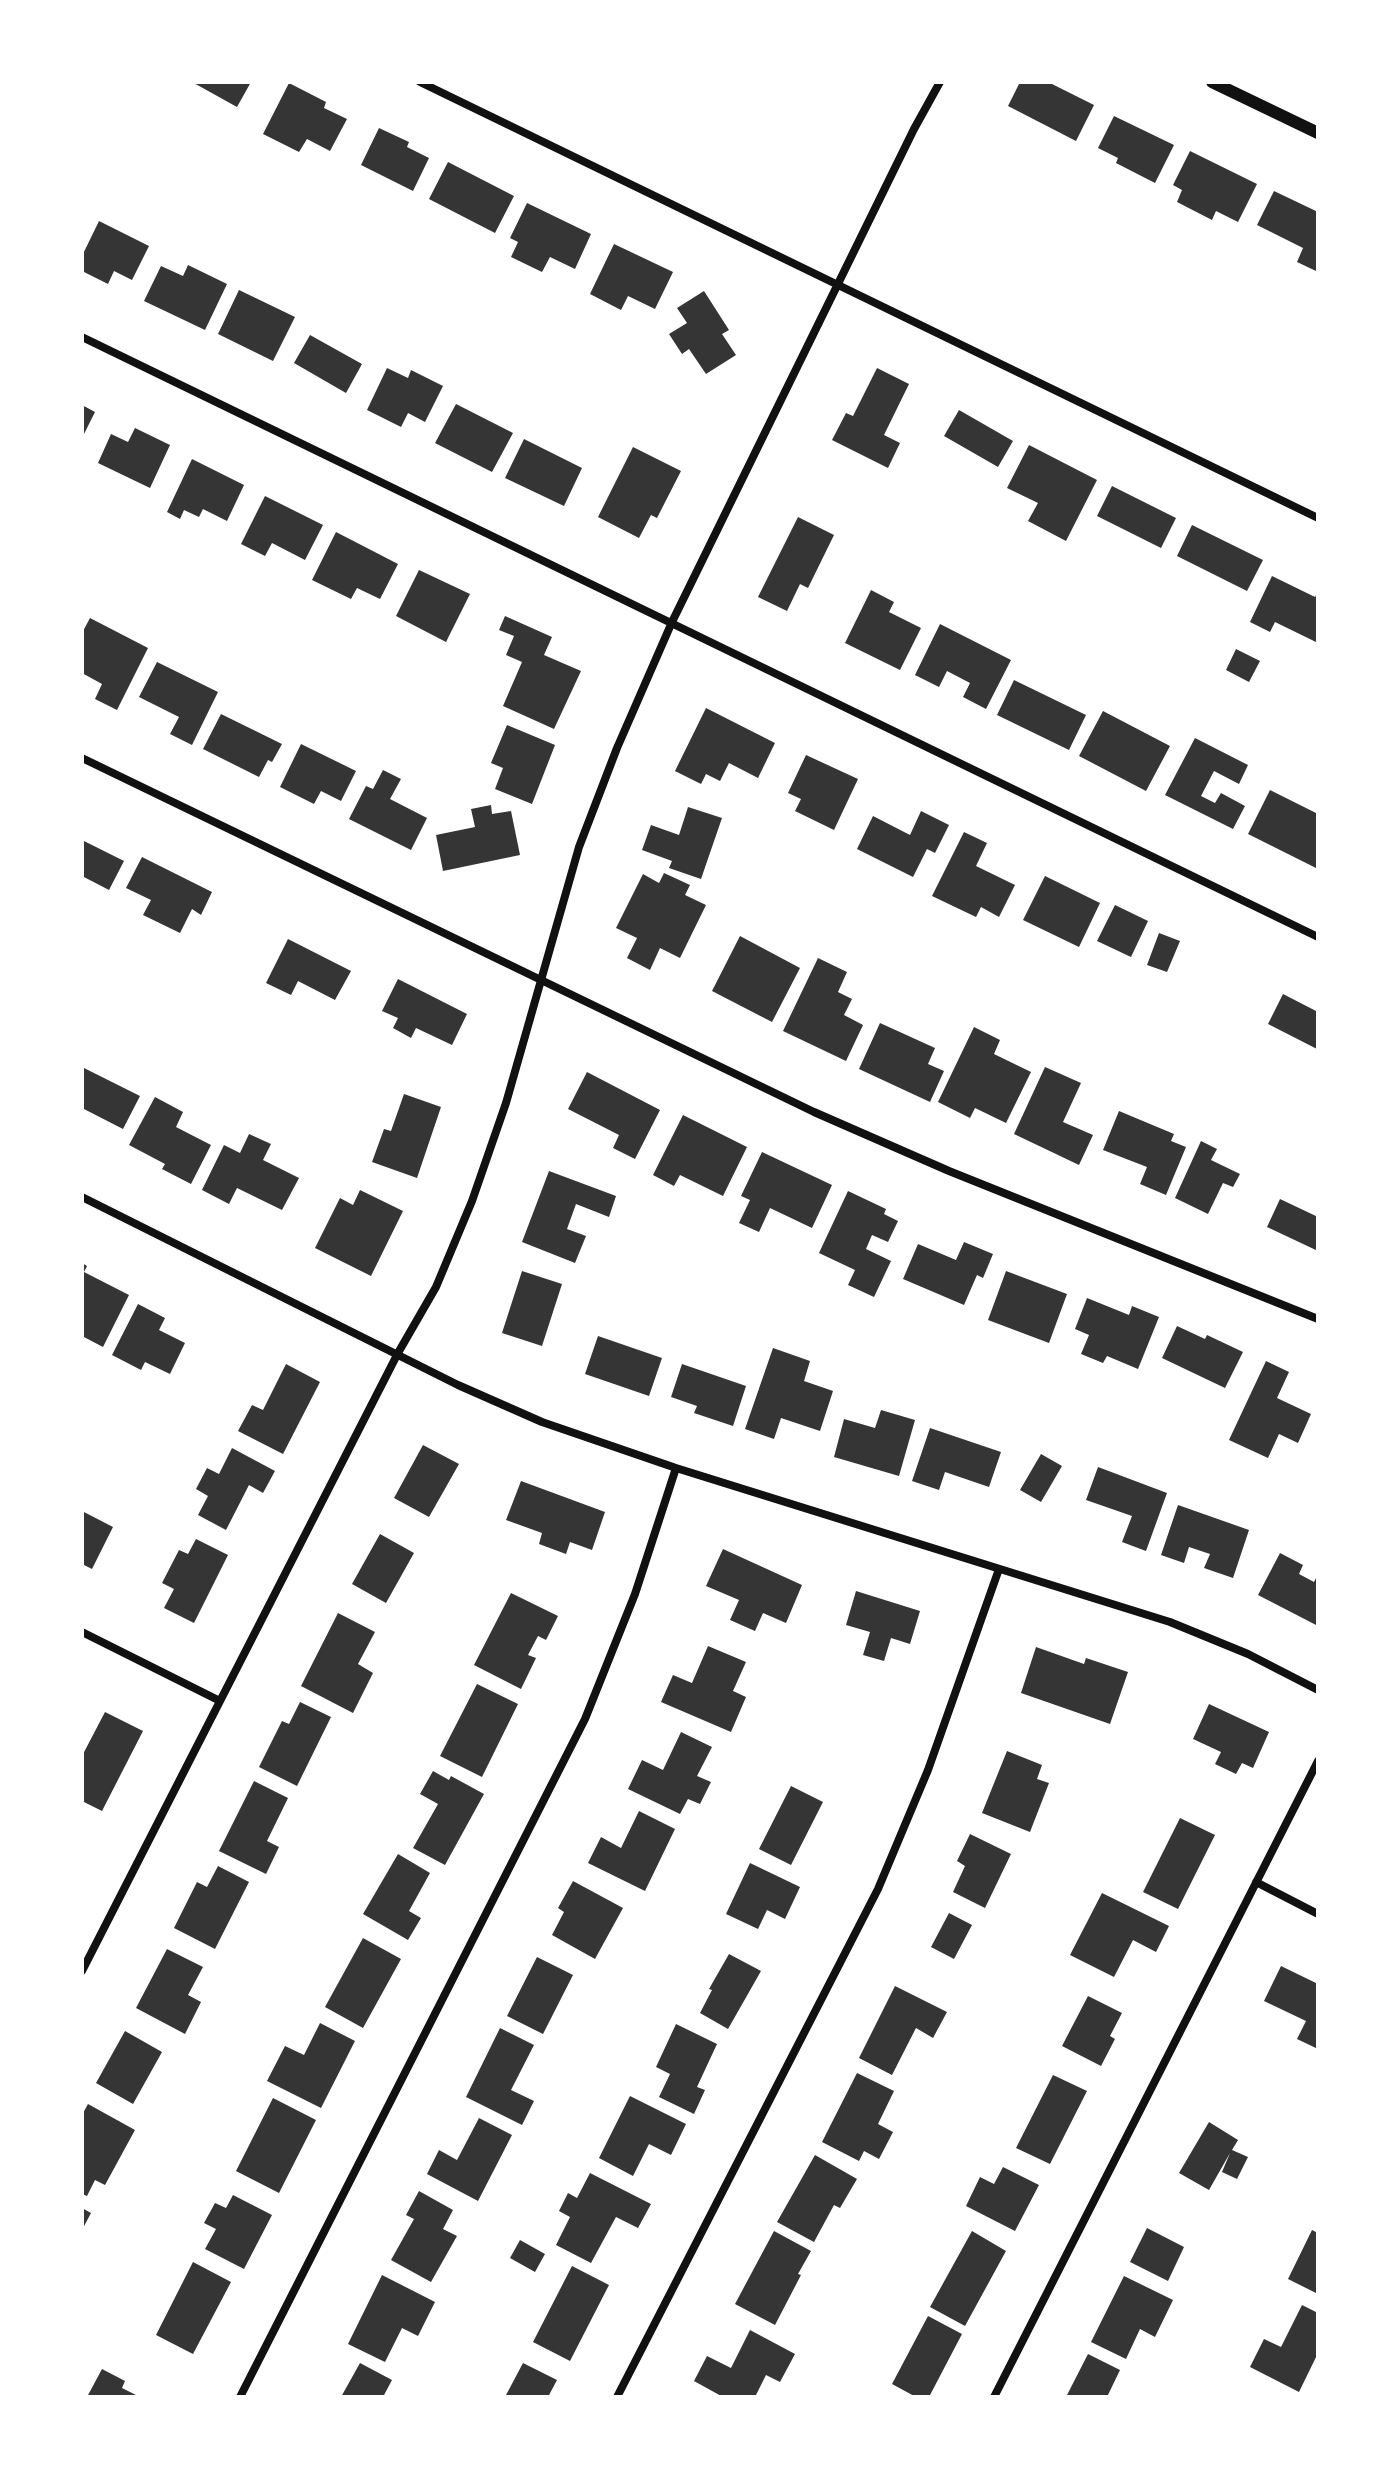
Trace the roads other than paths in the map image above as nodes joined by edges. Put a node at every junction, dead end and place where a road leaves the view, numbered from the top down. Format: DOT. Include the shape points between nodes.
graph roads {
  1 [pos="420,82"];
  2 [pos="940,82"];
  3 [pos="1212,82"];
  4 [pos="1318,133"];
  5 [pos="837,285"];
  6 [pos="82,337"];
  7 [pos="1318,518"];
  8 [pos="672,622"];
  9 [pos="82,758"];
  10 [pos="1318,937"];
  11 [pos="541,980"];
  12 [pos="82,1197"];
  13 [pos="1318,1319"];
  14 [pos="398,1353"];
  15 [pos="676,1468"];
  16 [pos="999,1569"];
  17 [pos="82,1632"];
  18 [pos="1318,1690"];
  19 [pos="220,1701"];
  20 [pos="1318,1761"];
  21 [pos="1256,1882"];
  22 [pos="1318,1914"];
  23 [pos="82,1971"];
  24 [pos="240,2397"];
  25 [pos="617,2397"];
  26 [pos="994,2397"];
  1 -- 5 [label="street"];
  2 -- 5 [label="street"];
  3 -- 4 [label="street"];
  5 -- 7 [label="street"];
  5 -- 8 [label="street"];
  6 -- 8 [label="street"];
  8 -- 10 [label="street"];
  8 -- 11 [label="street" via="579,847"];
  9 -- 11 [label="street"];
  11 -- 13 [label="street" via="949,1171"];
  11 -- 14 [label="street" via="472,1201 436,1287"];
  12 -- 14 [label="street"];
  14 -- 15 [label="street" via="542,1422"];
  14 -- 19 [label="street"];
  15 -- 16 [label="street"];
  15 -- 24 [label="street" via="635,1594 585,1719"];
  16 -- 18 [label="street" via="1170,1622"];
  16 -- 25 [label="street" via="928,1770 878,1889"];
  17 -- 19 [label="street"];
  19 -- 23 [label="street"];
  20 -- 21 [label="street"];
  21 -- 22 [label="street"];
  21 -- 26 [label="street"];
}
